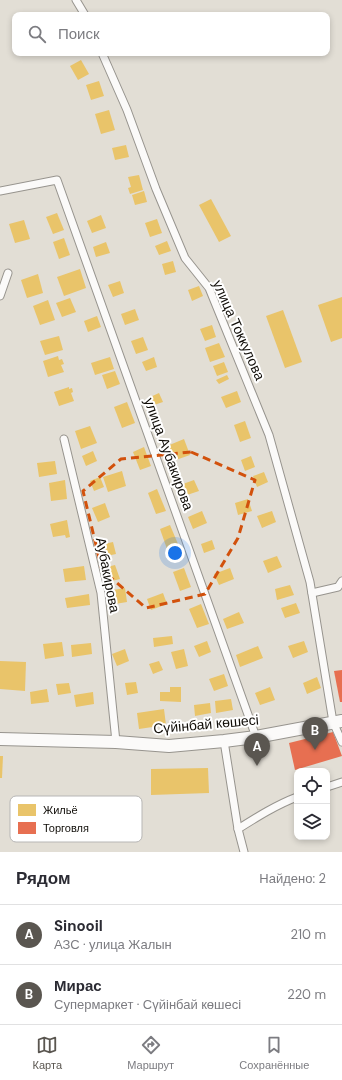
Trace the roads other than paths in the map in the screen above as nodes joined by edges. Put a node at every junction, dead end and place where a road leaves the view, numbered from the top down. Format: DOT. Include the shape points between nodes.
graph roads {
  1 [pos="76,0"];
  2 [pos="83,12"];
  3 [pos="103,56"];
  4 [pos="0,191"];
  5 [pos="8,273"];
  6 [pos="0,296"];
  7 [pos="64,439"];
  8 [pos="342,581"];
  9 [pos="312,593"];
  10 [pos="338,721"];
  11 [pos="256,737"];
  12 [pos="0,738"];
  13 [pos="224,741"];
  14 [pos="116,742"];
  15 [pos="342,742"];
  16 [pos="342,782"];
  17 [pos="330,786"];
  18 [pos="294,798"];
  19 [pos="238,829"];
  20 [pos="244,852"];
  1 -- 2 [label="street"];
  3 -- 9 [label="street, улица Токкулова" via="185,258 209,288 269,435"];
  4 -- 11 [label="street, улица Аубакирова" via="57,180"];
  5 -- 6 [label="street"];
  7 -- 14 [label="street, Аубакирова" via="101,593"];
  8 -- 9 [label="street" via="338,587"];
  9 -- 10 [label="street, улица Токкулова"];
  10 -- 11 [label="main road, Сүйінбай көшесі"];
  10 -- 15 [label="street, улица Токкулова"];
  11 -- 13 [label="main road, Сүйінбай көшесі"];
  12 -- 14 [label="main road, Сүйінбай көшесі"];
  13 -- 14 [label="main road, Сүйінбай көшесі" via="169,746"];
  13 -- 19 [label="street"];
  16 -- 17 [label="street"];
  18 -- 19 [label="street"];
  19 -- 20 [label="street"];
}
